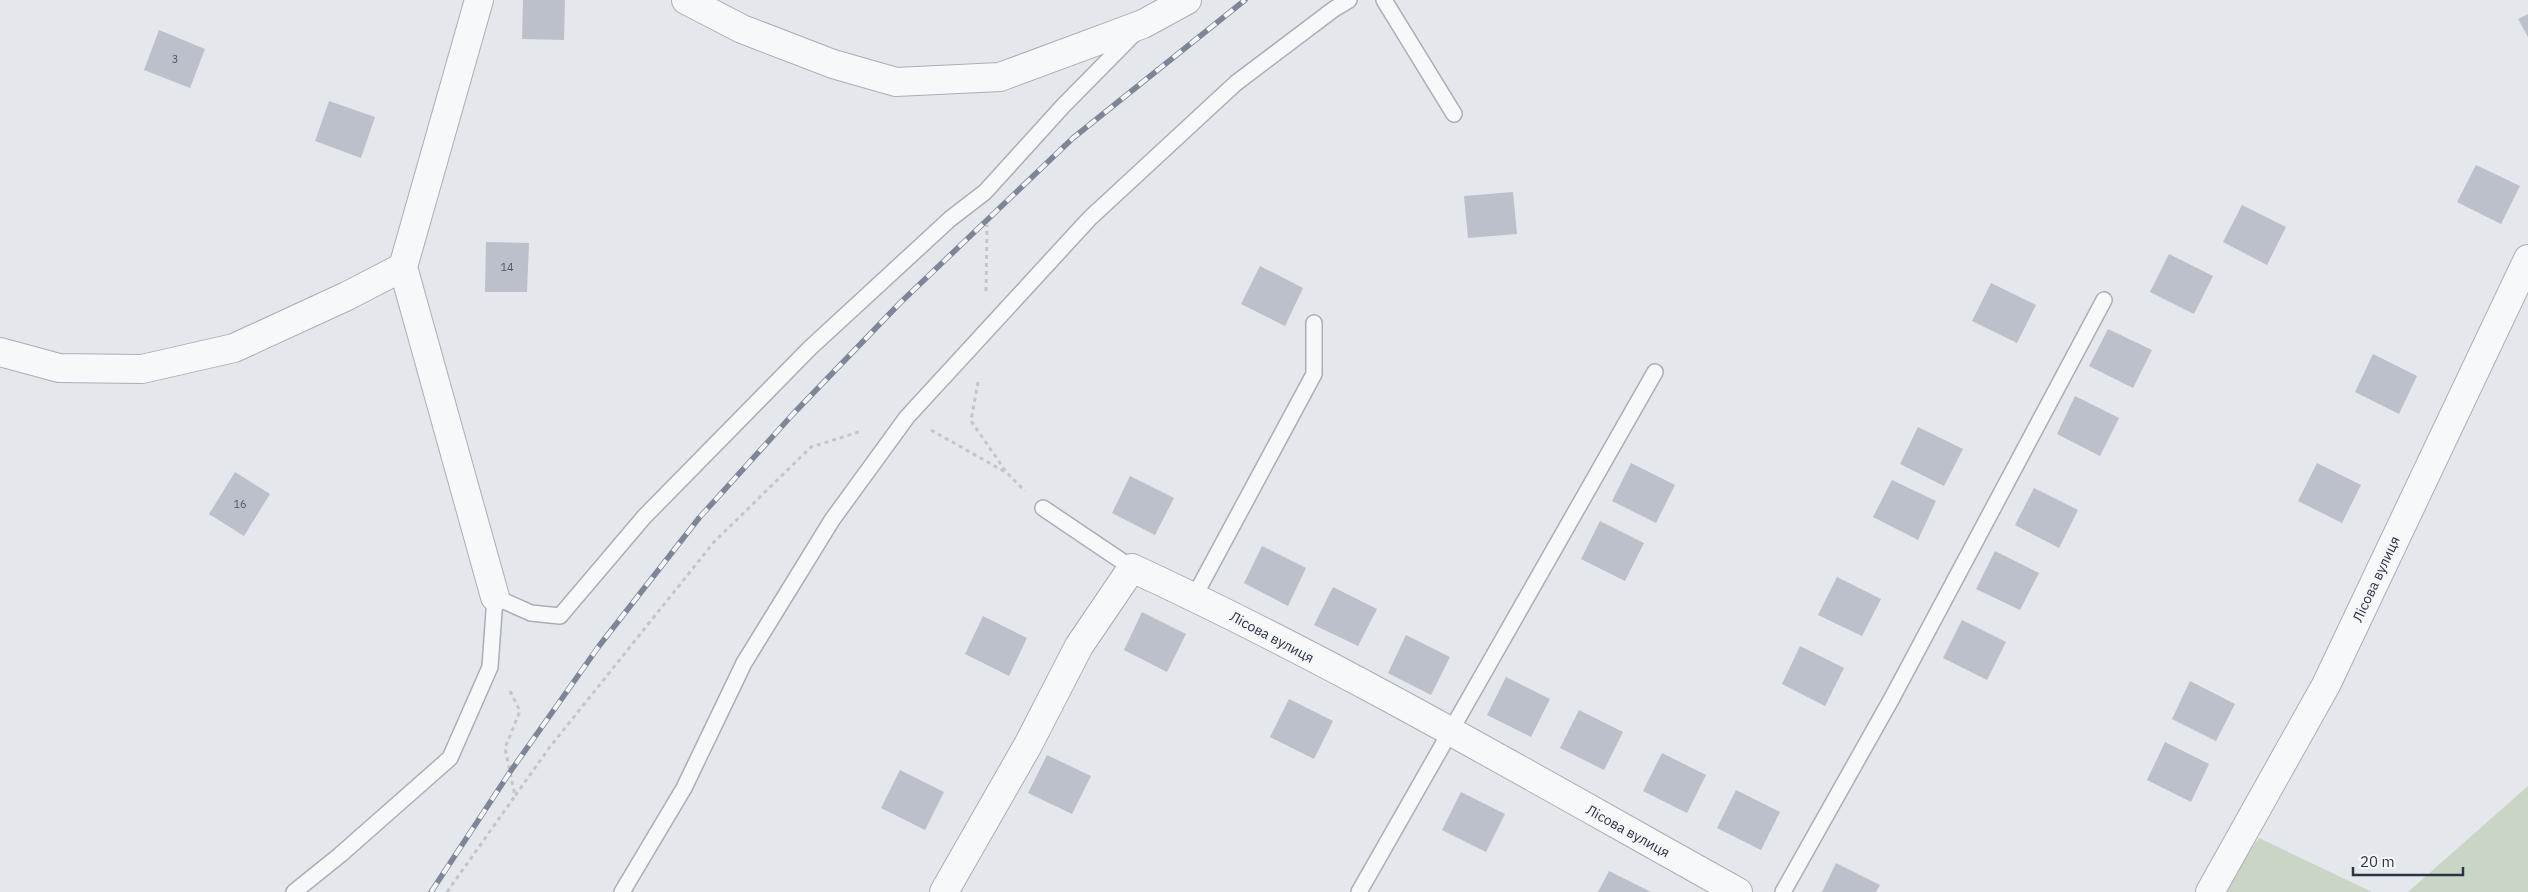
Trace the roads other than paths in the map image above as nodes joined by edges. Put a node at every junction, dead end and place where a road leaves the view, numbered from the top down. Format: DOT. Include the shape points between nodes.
graph roads {
  1 [pos="478,0"];
  2 [pos="686,0"];
  3 [pos="1187,0"];
  4 [pos="1349,0"];
  5 [pos="1384,0"];
  6 [pos="1144,24"];
  7 [pos="1454,114"];
  8 [pos="2528,259"];
  9 [pos="403,267"];
  10 [pos="2104,300"];
  11 [pos="1314,323"];
  12 [pos="0,352"];
  13 [pos="1655,372"];
  14 [pos="1043,508"];
  15 [pos="1132,568"];
  16 [pos="495,597"];
  17 [pos="1194,597"];
  18 [pos="1450,732"];
  19 [pos="294,892"];
  20 [pos="622,892"];
  21 [pos="944,892"];
  22 [pos="1359,892"];
  23 [pos="1738,892"];
  24 [pos="1783,892"];
  25 [pos="2210,892"];
  1 -- 9 [label="street"];
  2 -- 6 [label="street" via="742,29 833,64 896,82 1000,77"];
  3 -- 6 [label="street"];
  4 -- 20 [label="lane" via="1236,83 1090,218 907,417 832,520 744,663 684,788"];
  5 -- 7 [label="lane"];
  6 -- 16 [label="lane" via="985,192 950,219 810,348 644,517 560,616 531,613"];
  8 -- 25 [label="street, Лісова вулиця" via="2326,685"];
  9 -- 12 [label="street" via="234,348 142,370 59,368"];
  9 -- 16 [label="street"];
  10 -- 24 [label="lane" via="1892,698"];
  11 -- 17 [label="lane" via="1314,374"];
  13 -- 18 [label="lane"];
  14 -- 15 [label="lane"];
  15 -- 17 [label="street, Лісова вулиця"];
  15 -- 21 [label="street" via="1079,646 1028,745"];
  16 -- 19 [label="lane" via="490,668 450,758"];
  17 -- 18 [label="street, Лісова вулиця"];
  18 -- 22 [label="lane"];
  18 -- 23 [label="street, Лісова вулиця"];
}
